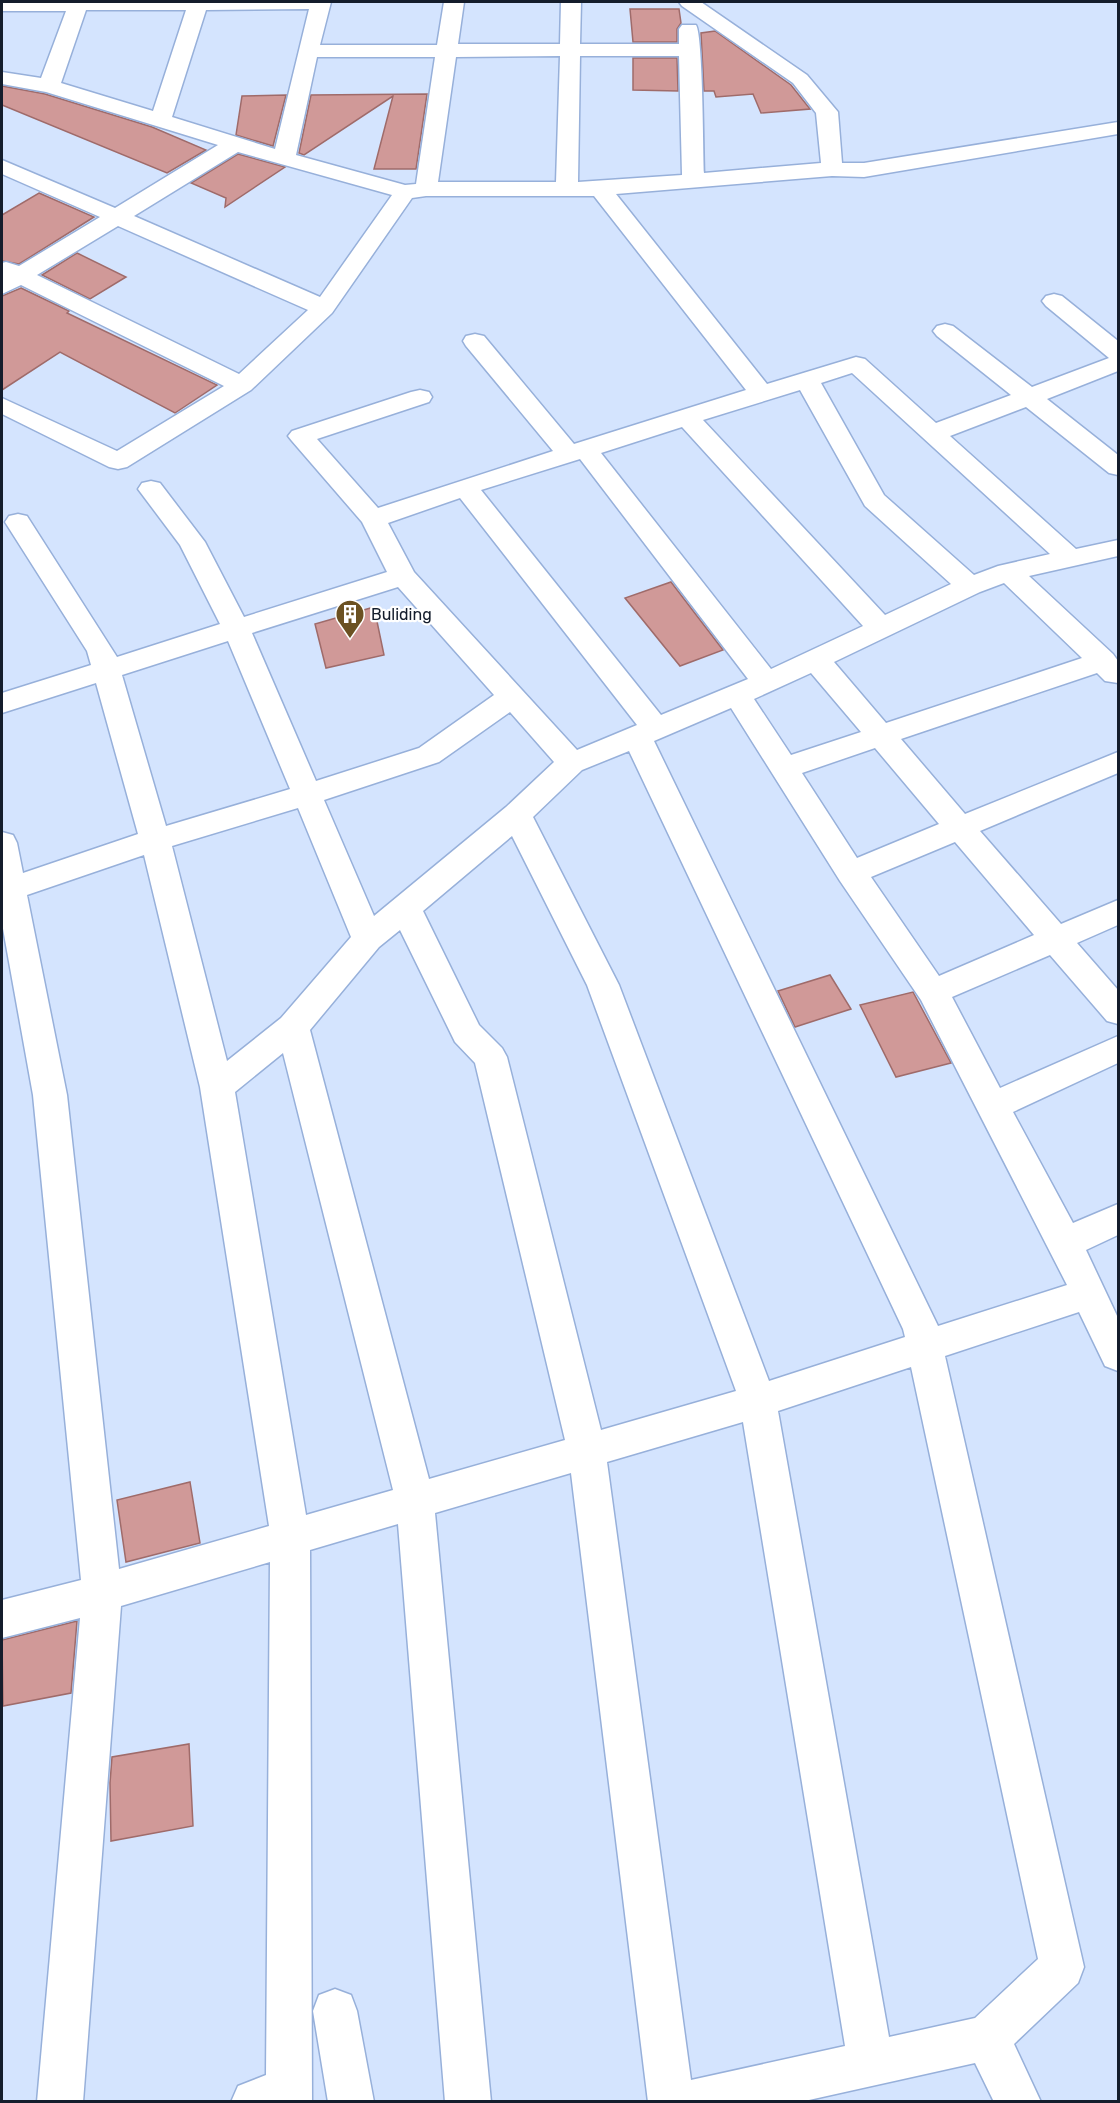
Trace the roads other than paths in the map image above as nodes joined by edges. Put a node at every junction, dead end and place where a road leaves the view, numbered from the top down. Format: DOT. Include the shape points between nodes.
graph roads {
  1 [pos="321,2"];
  2 [pos="454,2"];
  3 [pos="571,2"];
  4 [pos="688,2"];
  5 [pos="78,3"];
  6 [pos="197,3"];
  7 [pos="2,5"];
  8 [pos="691,50"];
  9 [pos="308,51"];
  10 [pos="447,51"];
  11 [pos="570,51"];
  12 [pos="2,78"];
  13 [pos="49,86"];
  14 [pos="161,120"];
  15 [pos="1119,128"];
  16 [pos="235,144"];
  17 [pos="284,159"];
  18 [pos="2,166"];
  19 [pos="832,169"];
  20 [pos="693,180"];
  21 [pos="567,189"];
  22 [pos="600,189"];
  23 [pos="415,191"];
  24 [pos="118,216"];
  25 [pos="8,277"];
  26 [pos="1054,302"];
  27 [pos="324,308"];
  28 [pos="945,331"];
  29 [pos="475,341"];
  30 [pos="1119,353"];
  31 [pos="1119,363"];
  32 [pos="807,380"];
  33 [pos="242,385"];
  34 [pos="762,394"];
  35 [pos="420,397"];
  36 [pos="1029,397"];
  37 [pos="2,405"];
  38 [pos="687,418"];
  39 [pos="932,434"];
  40 [pos="577,451"];
  41 [pos="1119,467"];
  42 [pos="465,487"];
  43 [pos="151,489"];
  44 [pos="373,519"];
  45 [pos="18,522"];
  46 [pos="1119,548"];
  47 [pos="1070,558"];
  48 [pos="1008,572"];
  49 [pos="403,576"];
  50 [pos="970,586"];
  51 [pos="880,627"];
  52 [pos="236,628"];
  53 [pos="815,659"];
  54 [pos="107,669"];
  55 [pos="1111,669"];
  56 [pos="752,689"];
  57 [pos="512,697"];
  58 [pos="2,703"];
  59 [pos="646,733"];
  60 [pos="880,736"];
  61 [pos="1119,762"];
  62 [pos="572,763"];
  63 [pos="784,768"];
  64 [pos="307,795"];
  65 [pos="516,815"];
  66 [pos="960,828"];
  67 [pos="155,840"];
  68 [pos="2,843"];
  69 [pos="851,873"];
  70 [pos="6,890"];
  71 [pos="406,909"];
  72 [pos="1119,912"];
  73 [pos="368,939"];
  74 [pos="1055,939"];
  75 [pos="933,992"];
  76 [pos="1119,1012"];
  77 [pos="293,1027"];
  78 [pos="1119,1049"];
  79 [pos="217,1087"];
  80 [pos="993,1106"];
  81 [pos="1119,1219"];
  82 [pos="1065,1243"];
  83 [pos="1089,1293"];
  84 [pos="924,1347"];
  85 [pos="1119,1355"];
  86 [pos="758,1401"];
  87 [pos="587,1451"];
  88 [pos="415,1501"];
  89 [pos="290,1537"];
  90 [pos="102,1592"];
  91 [pos="2,1619"];
  92 [pos="335,2011"];
  93 [pos="987,2038"];
  94 [pos="872,2063"];
  95 [pos="798,2090"];
  96 [pos="278,2098"];
  97 [pos="60,2102"];
  98 [pos="351,2102"];
  99 [pos="468,2102"];
  100 [pos="671,2102"];
  101 [pos="693,2102"];
  102 [pos="1018,2102"];
  1 -- 6 [label="street"];
  1 -- 9 [label="street"];
  2 -- 10 [label="street"];
  3 -- 11 [label="street"];
  4 -- 8 [label="street"];
  4 -- 19 [label="street" via="800,79 826,112"];
  5 -- 6 [label="street"];
  5 -- 7 [label="street"];
  5 -- 13 [label="street"];
  6 -- 14 [label="street"];
  8 -- 11 [label="street"];
  8 -- 20 [label="street"];
  9 -- 10 [label="street"];
  9 -- 17 [label="street"];
  10 -- 11 [label="street"];
  10 -- 23 [label="street"];
  11 -- 21 [label="street"];
  12 -- 13 [label="street"];
  13 -- 14 [label="street"];
  14 -- 16 [label="street"];
  15 -- 19 [label="street" via="864,170"];
  16 -- 17 [label="street"];
  16 -- 24 [label="street"];
  17 -- 23 [label="street"];
  18 -- 24 [label="street"];
  19 -- 20 [label="street"];
  20 -- 22 [label="street"];
  21 -- 22 [label="street"];
  21 -- 23 [label="street"];
  22 -- 34 [label="street"];
  23 -- 27 [label="street"];
  24 -- 25 [label="street"];
  24 -- 27 [label="street"];
  25 -- 33 [label="street"];
  26 -- 30 [label="street"];
  27 -- 33 [label="street"];
  28 -- 36 [label="street"];
  29 -- 40 [label="street"];
  31 -- 36 [label="street"];
  32 -- 34 [label="street"];
  32 -- 39 [label="street" via="856,364"];
  32 -- 50 [label="street" via="874,500"];
  33 -- 37 [label="street" via="118,461"];
  34 -- 38 [label="street"];
  35 -- 44 [label="street" via="301,436"];
  36 -- 39 [label="street"];
  36 -- 41 [label="street"];
  38 -- 40 [label="street"];
  38 -- 51 [label="street"];
  39 -- 47 [label="street"];
  40 -- 42 [label="street"];
  40 -- 56 [label="street"];
  42 -- 44 [label="street"];
  42 -- 59 [label="street"];
  43 -- 52 [label="street" via="192,542"];
  44 -- 49 [label="street"];
  45 -- 54 [label="street" via="101,651"];
  46 -- 47 [label="street"];
  47 -- 48 [label="street"];
  48 -- 50 [label="street"];
  48 -- 55 [label="street"];
  49 -- 52 [label="street"];
  49 -- 57 [label="street"];
  50 -- 51 [label="street"];
  51 -- 53 [label="street"];
  52 -- 54 [label="street"];
  52 -- 64 [label="street"];
  53 -- 56 [label="street"];
  53 -- 60 [label="street"];
  54 -- 58 [label="street"];
  54 -- 67 [label="street"];
  55 -- 60 [label="street"];
  56 -- 59 [label="street"];
  56 -- 63 [label="street"];
  57 -- 62 [label="street"];
  57 -- 64 [label="street" via="429,755"];
  59 -- 62 [label="street"];
  59 -- 84 [label="street" via="921,1329"];
  60 -- 63 [label="street"];
  60 -- 66 [label="street"];
  61 -- 66 [label="street"];
  62 -- 65 [label="street"];
  63 -- 69 [label="street"];
  64 -- 67 [label="street"];
  64 -- 73 [label="street"];
  65 -- 71 [label="street"];
  65 -- 86 [label="street" via="603,985"];
  66 -- 69 [label="street"];
  66 -- 74 [label="street"];
  67 -- 70 [label="street"];
  67 -- 79 [label="street"];
  68 -- 70 [label="street"];
  69 -- 75 [label="street"];
  70 -- 90 [label="street" via="50,1095"];
  71 -- 73 [label="street"];
  71 -- 87 [label="street" via="467,1032 490,1058"];
  72 -- 74 [label="street"];
  73 -- 77 [label="street"];
  74 -- 75 [label="street"];
  74 -- 76 [label="street"];
  75 -- 80 [label="street"];
  77 -- 79 [label="street"];
  77 -- 88 [label="street"];
  78 -- 80 [label="street"];
  79 -- 89 [label="street"];
  80 -- 82 [label="street"];
  81 -- 82 [label="street"];
  82 -- 83 [label="street"];
  83 -- 84 [label="street"];
  83 -- 85 [label="street"];
  84 -- 86 [label="street"];
  84 -- 93 [label="street" via="1062,1967"];
  86 -- 87 [label="street"];
  86 -- 94 [label="street"];
  87 -- 88 [label="street"];
  87 -- 100 [label="street"];
  88 -- 89 [label="street"];
  88 -- 99 [label="street"];
  89 -- 90 [label="street"];
  89 -- 96 [label="street"];
  90 -- 91 [label="street"];
  90 -- 97 [label="street"];
  92 -- 98 [label="street"];
  93 -- 94 [label="street"];
  93 -- 102 [label="street"];
  94 -- 95 [label="street"];
  95 -- 101 [label="street"];
}
